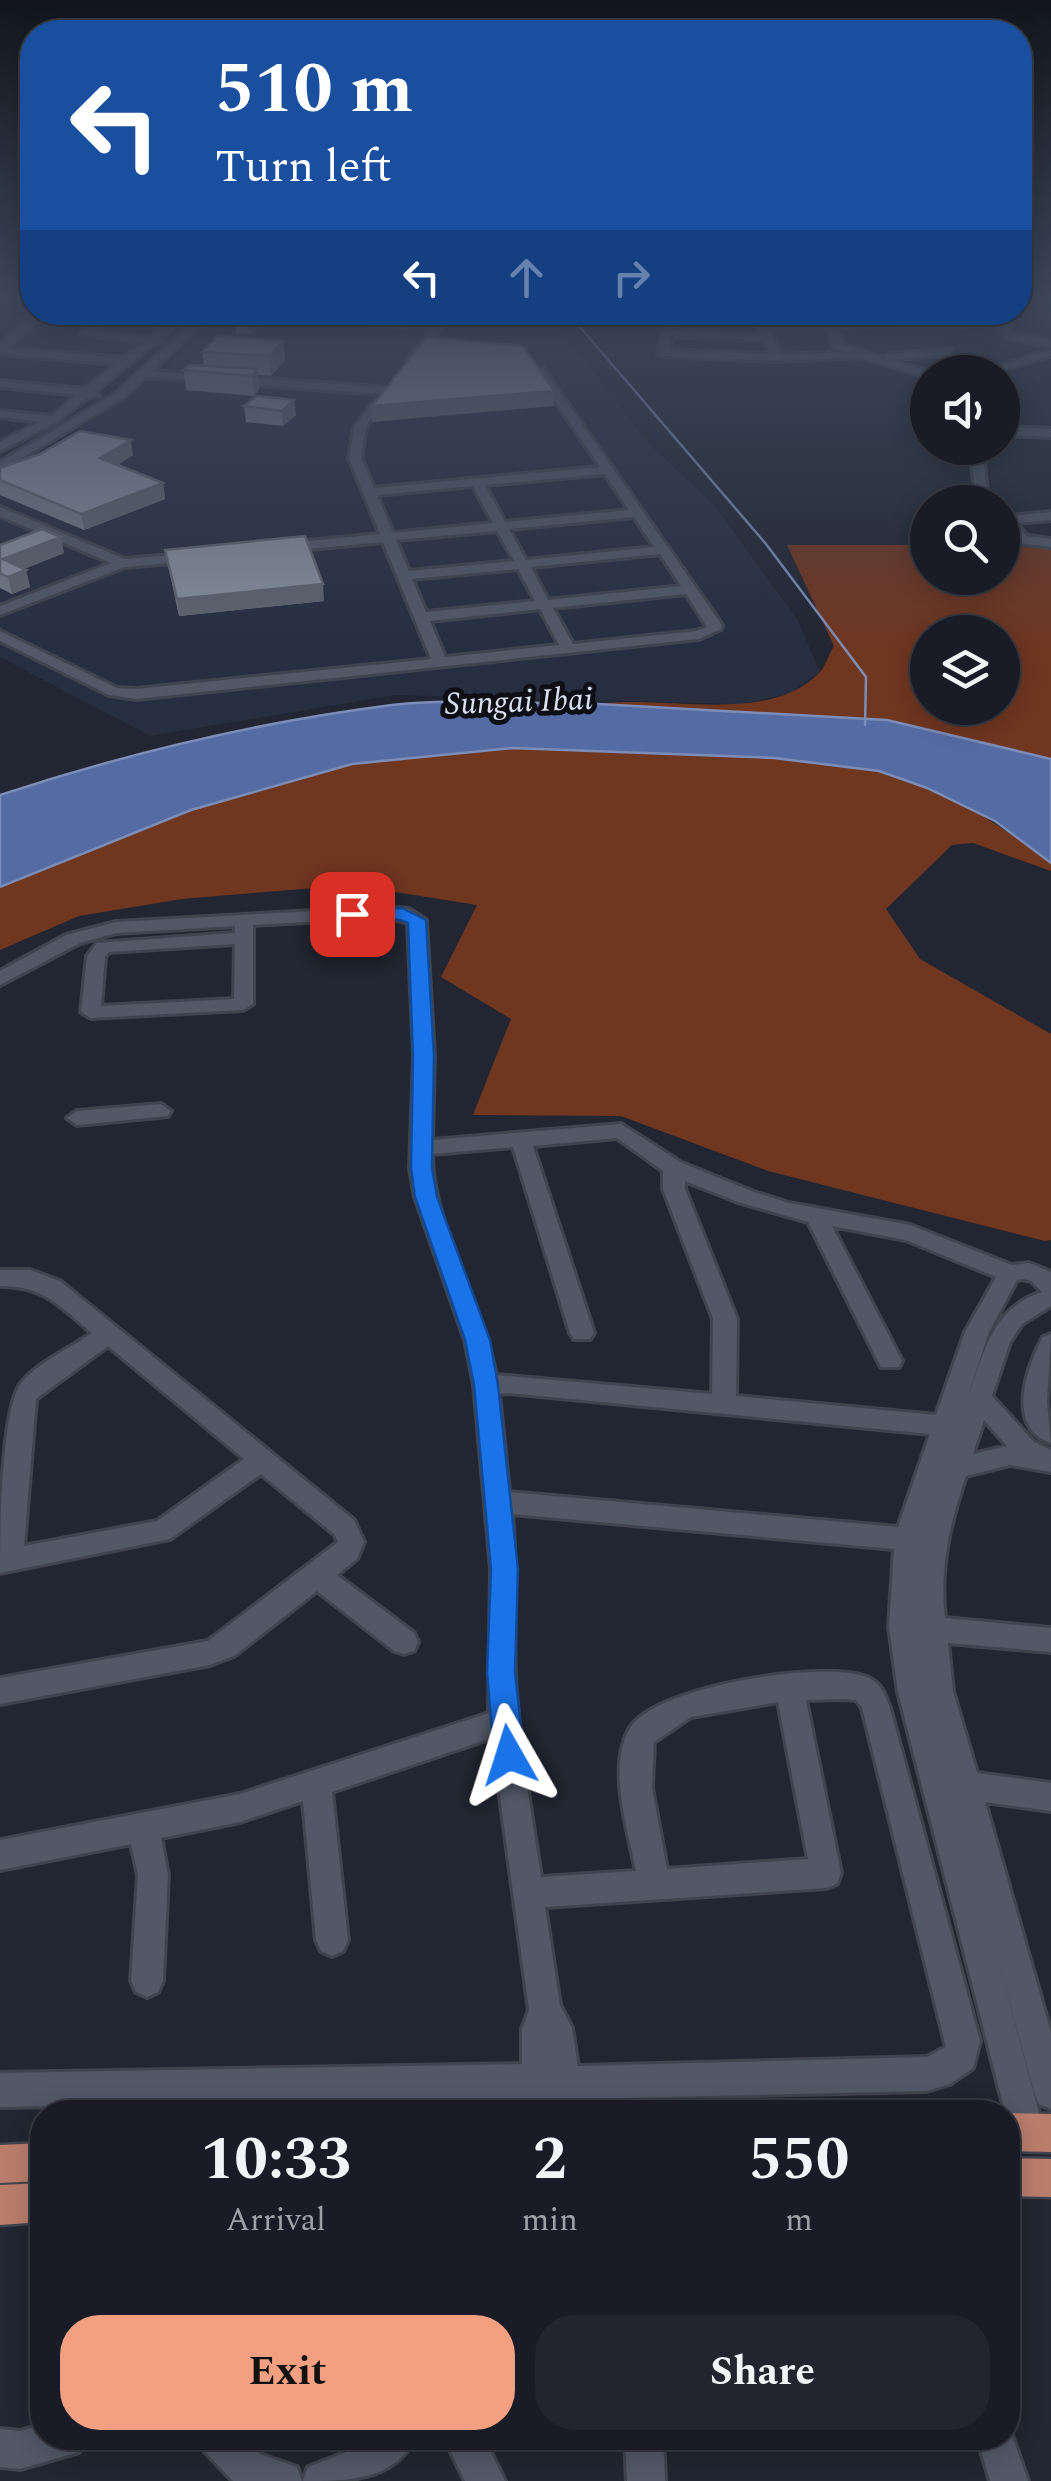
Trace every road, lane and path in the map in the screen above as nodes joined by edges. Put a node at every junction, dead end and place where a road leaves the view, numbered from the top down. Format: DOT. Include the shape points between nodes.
graph roads {
  1 [pos="16,416"];
  2 [pos="58,416"];
  3 [pos="86,416"];
  4 [pos="367,416"];
  5 [pos="570,416"];
  6 [pos="53,420"];
  7 [pos="1020,432"];
  8 [pos="1051,433"];
  9 [pos="0,447"];
  10 [pos="0,467"];
  11 [pos="607,470"];
  12 [pos="477,482"];
  13 [pos="368,492"];
  14 [pos="0,511"];
  15 [pos="638,513"];
  16 [pos="1051,516"];
  17 [pos="1020,517"];
  18 [pos="502,526"];
  19 [pos="1020,536"];
  20 [pos="387,537"];
  21 [pos="1051,543"];
  22 [pos="270,549"];
  23 [pos="663,550"];
  24 [pos="218,554"];
  25 [pos="123,563"];
  26 [pos="522,564"];
  27 [pos="405,576"];
  28 [pos="690,589"];
  29 [pos="544,604"];
  30 [pos="0,611"];
  31 [pos="423,616"];
  32 [pos="0,634"];
  33 [pos="568,648"];
  34 [pos="440,662"];
  35 [pos="244,929"];
  36 [pos="0,979"];
  37 [pos="162,1111"];
  38 [pos="78,1118"];
  39 [pos="520,1140"];
  40 [pos="423,1148"];
  41 [pos="674,1168"];
  42 [pos="816,1216"];
  43 [pos="1051,1267"];
  44 [pos="1014,1274"];
  45 [pos="0,1278"];
  46 [pos="1048,1295"];
  47 [pos="582,1333"];
  48 [pos="108,1334"];
  49 [pos="1051,1343"];
  50 [pos="890,1361"];
  51 [pos="486,1385"];
  52 [pos="980,1398"];
  53 [pos="724,1402"];
  54 [pos="947,1426"];
  55 [pos="1051,1433"];
  56 [pos="1045,1459"];
  57 [pos="260,1462"];
  58 [pos="956,1468"];
  59 [pos="498,1502"];
  60 [pos="908,1539"];
  61 [pos="5,1561"];
  62 [pos="318,1575"];
  63 [pos="900,1627"];
  64 [pos="930,1629"];
  65 [pos="1051,1640"];
  66 [pos="404,1642"];
  67 [pos="790,1690"];
  68 [pos="0,1692"];
  69 [pos="504,1721"];
  70 [pos="316,1784"];
  71 [pos="966,1786"];
  72 [pos="1051,1797"];
  73 [pos="143,1827"];
  74 [pos="0,1854"];
  75 [pos="654,1884"];
  76 [pos="527,1893"];
  77 [pos="332,1940"];
  78 [pos="146,1981"];
  79 [pos="0,2090"];
  80 [pos="1051,2092"];
  81 [pos="552,2097"];
  82 [pos="1020,2100"];
  83 [pos="1020,2102"];
  84 [pos="1028,2132"];
  85 [pos="30,2163"];
  86 [pos="0,2164"];
  87 [pos="1020,2177"];
  88 [pos="1051,2178"];
  89 [pos="0,2204"];
  90 [pos="30,2204"];
  91 [pos="30,2447"];
  92 [pos="0,2448"];
  93 [pos="230,2450"];
  94 [pos="380,2450"];
  95 [pos="469,2450"];
  96 [pos="645,2450"];
  97 [pos="1000,2450"];
  98 [pos="283,2481"];
  99 [pos="322,2481"];
  100 [pos="486,2481"];
  101 [pos="646,2481"];
  102 [pos="1009,2481"];
  1 -- 6 [label="street"];
  2 -- 6 [label="street"];
  3 -- 10 [label="street"];
  4 -- 13 [label="street" via="354,452"];
  5 -- 11 [label="street"];
  6 -- 9 [label="street"];
  7 -- 8 [label="street"];
  11 -- 12 [label="street"];
  11 -- 15 [label="street"];
  12 -- 13 [label="street"];
  12 -- 18 [label="street"];
  13 -- 20 [label="street"];
  14 -- 25 [label="street"];
  15 -- 18 [label="street"];
  15 -- 23 [label="street"];
  16 -- 17 [label="street"];
  18 -- 20 [label="street"];
  18 -- 26 [label="street"];
  19 -- 21 [label="street"];
  20 -- 22 [label="street"];
  20 -- 27 [label="street"];
  23 -- 26 [label="street"];
  23 -- 28 [label="street"];
  24 -- 25 [label="street"];
  25 -- 30 [label="street"];
  26 -- 27 [label="street"];
  26 -- 29 [label="street"];
  27 -- 31 [label="street"];
  28 -- 29 [label="street"];
  28 -- 33 [label="street" via="714,629"];
  29 -- 31 [label="street"];
  29 -- 33 [label="street"];
  31 -- 34 [label="street"];
  32 -- 34 [label="street" via="124,694"];
  33 -- 34 [label="street"];
  35 -- 35 [label="street" via="243,1004 90,1012 96,956 104,947"];
  35 -- 36 [label="street" via="116,928 78,937"];
  35 -- 40 [label="street" via="388,912 417,920"];
  37 -- 38 [label="street"];
  39 -- 40 [label="street"];
  39 -- 41 [label="street" via="620,1131"];
  39 -- 47 [label="street"];
  40 -- 51 [label="street" via="426,1197 478,1340"];
  41 -- 42 [label="street" via="746,1198"];
  41 -- 53 [label="street" via="674,1188 725,1319"];
  42 -- 44 [label="street" via="910,1233"];
  42 -- 50 [label="street"];
  43 -- 44 [label="street"];
  44 -- 46 [label="street" via="1006,1287 1014,1296 1028,1302"];
  44 -- 54 [label="street" via="976,1332"];
  45 -- 48 [label="street" via="30,1278 52,1288"];
  46 -- 52 [label="street" via="1006,1329"];
  48 -- 57 [label="street"];
  48 -- 61 [label="street" via="24,1398"];
  49 -- 55 [label="street" via="1032,1397 1039,1423"];
  51 -- 53 [label="street"];
  51 -- 59 [label="street"];
  52 -- 56 [label="street" via="1016,1440"];
  52 -- 58 [label="street"];
  53 -- 54 [label="street"];
  54 -- 60 [label="street"];
  56 -- 58 [label="street" via="1010,1455"];
  57 -- 61 [label="street" via="174,1525"];
  57 -- 62 [label="street" via="345,1528 348,1551"];
  58 -- 64 [label="street" via="929,1559"];
  59 -- 60 [label="street"];
  59 -- 69 [label="street"];
  60 -- 63 [label="street"];
  62 -- 66 [label="street"];
  62 -- 68 [label="street" via="210,1653"];
  63 -- 64 [label="street"];
  63 -- 82 [label="street"];
  64 -- 65 [label="street"];
  64 -- 71 [label="street"];
  67 -- 75 [label="street" via="686,1706 639,1740 636,1774"];
  67 -- 75 [label="street" via="826,1873"];
  67 -- 81 [label="street" via="852,1686 870,1694 963,2041 961,2056 927,2074"];
  69 -- 70 [label="street"];
  69 -- 76 [label="street"];
  70 -- 73 [label="street"];
  70 -- 77 [label="street"];
  71 -- 72 [label="street"];
  71 -- 80 [label="street"];
  73 -- 74 [label="street"];
  73 -- 78 [label="street" via="153,1875"];
  75 -- 76 [label="street"];
  76 -- 81 [label="street" via="545,2010 556,2028"];
  79 -- 81 [label="street"];
  83 -- 84 [label="street"];
  85 -- 86 [label="main road"];
  87 -- 88 [label="main road"];
  89 -- 90 [label="main road"];
  91 -- 92 [label="street"];
  93 -- 98 [label="street" via="248,2469"];
  94 -- 99 [label="street"];
  95 -- 100 [label="street"];
  96 -- 101 [label="street"];
  97 -- 102 [label="street"];
}
